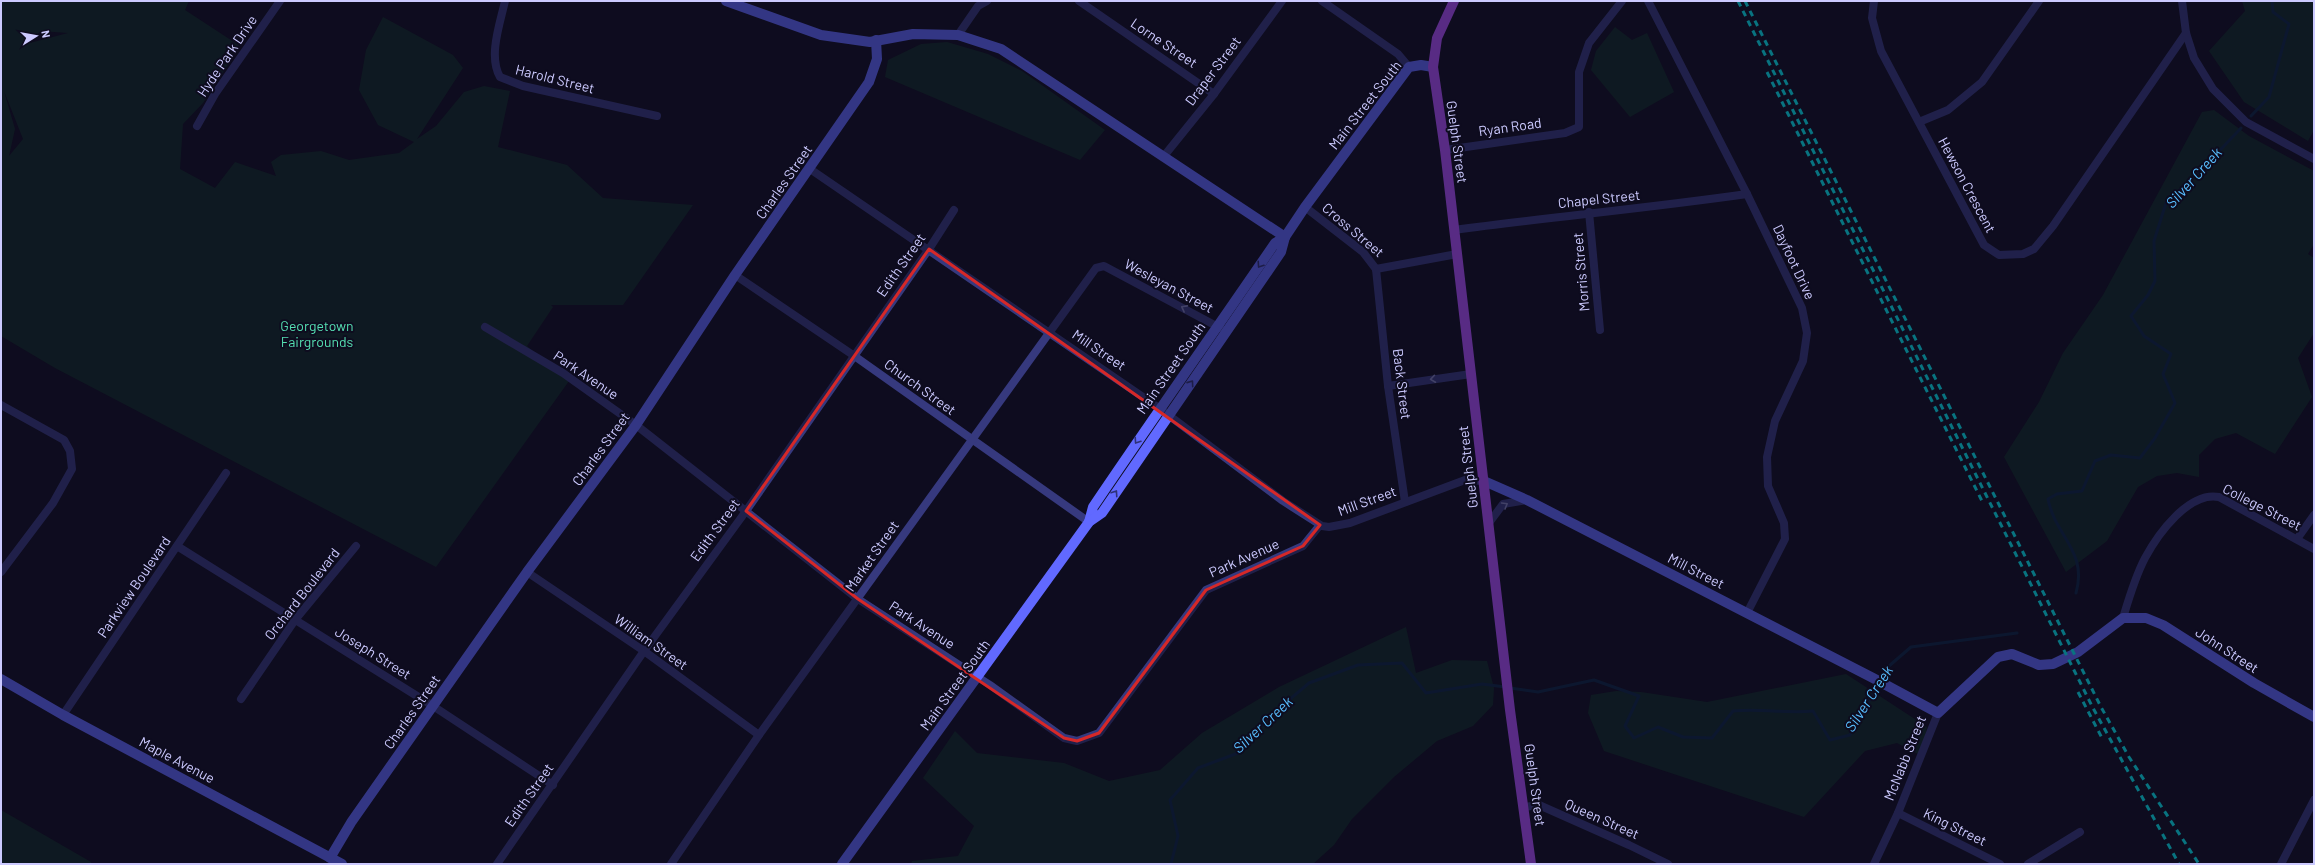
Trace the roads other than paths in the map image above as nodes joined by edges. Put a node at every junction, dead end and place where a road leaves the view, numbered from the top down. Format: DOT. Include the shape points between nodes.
graph roads {
  1 [pos="280,1"];
  2 [pos="505,1"];
  3 [pos="726,1"];
  4 [pos="987,1"];
  5 [pos="1079,1"];
  6 [pos="1282,1"];
  7 [pos="1322,1"];
  8 [pos="1454,1"];
  9 [pos="1622,1"];
  10 [pos="1648,1"];
  11 [pos="1874,1"];
  12 [pos="2039,1"];
  13 [pos="2182,1"];
  14 [pos="2186,33"];
  15 [pos="958,35"];
  16 [pos="876,40"];
  17 [pos="1409,66"];
  18 [pos="1433,67"];
  19 [pos="1214,94"];
  20 [pos="657,116"];
  21 [pos="1919,122"];
  22 [pos="196,126"];
  23 [pos="1445,150"];
  24 [pos="1164,156"];
  25 [pos="2314,159"];
  26 [pos="810,170"];
  27 [pos="1747,194"];
  28 [pos="1305,207"];
  29 [pos="954,210"];
  30 [pos="1588,212"];
  31 [pos="1454,230"];
  32 [pos="1285,237"];
  33 [pos="929,249"];
  34 [pos="1457,254"];
  35 [pos="1099,266"];
  36 [pos="1376,269"];
  37 [pos="735,275"];
  38 [pos="486,327"];
  39 [pos="1222,329"];
  40 [pos="1600,330"];
  41 [pos="1048,333"];
  42 [pos="853,355"];
  43 [pos="1471,374"];
  44 [pos="1388,386"];
  45 [pos="1,405"];
  46 [pos="1159,408"];
  47 [pos="1168,415"];
  48 [pos="636,425"];
  49 [pos="970,439"];
  50 [pos="226,473"];
  51 [pos="1484,481"];
  52 [pos="1527,500"];
  53 [pos="1405,502"];
  54 [pos="746,511"];
  55 [pos="2314,515"];
  56 [pos="1089,522"];
  57 [pos="1489,522"];
  58 [pos="1320,524"];
  59 [pos="2297,539"];
  60 [pos="177,546"];
  61 [pos="356,546"];
  62 [pos="2314,549"];
  63 [pos="1,572"];
  64 [pos="527,572"];
  65 [pos="858,599"];
  66 [pos="1747,613"];
  67 [pos="2123,618"];
  68 [pos="294,620"];
  69 [pos="644,651"];
  70 [pos="978,678"];
  71 [pos="1,679"];
  72 [pos="241,699"];
  73 [pos="434,706"];
  74 [pos="1938,713"];
  75 [pos="63,715"];
  76 [pos="2314,717"];
  77 [pos="759,735"];
  78 [pos="553,785"];
  79 [pos="2314,800"];
  80 [pos="1524,807"];
  81 [pos="1898,813"];
  82 [pos="2080,832"];
  83 [pos="328,861"];
  84 [pos="342,864"];
  85 [pos="496,864"];
  86 [pos="671,864"];
  87 [pos="842,864"];
  88 [pos="1531,864"];
  89 [pos="1668,864"];
  90 [pos="1874,864"];
  91 [pos="2000,864"];
  92 [pos="2028,864"];
  93 [pos="2282,864"];
  1 -- 22 [label="street, Hyde Park Drive" via="215,94"];
  2 -- 20 [label="street, Harold Street" via="494,57 495,69 500,77 523,86"];
  3 -- 16 [label="street" via="821,35 870,42"];
  4 -- 15 [label="street" via="978,6"];
  5 -- 19 [label="street, Lorne Street"];
  6 -- 19 [label="street, Draper Street"];
  7 -- 17 [label="street" via="1398,54"];
  8 -- 18 [label="main road, Guelph Street" via="1437,38"];
  9 -- 23 [label="street, Ryan Road" via="1589,43 1579,72 1579,127 1565,133"];
  10 -- 27 [label="street, Dayfoot Drive"];
  11 -- 21 [label="street, Hewson Crescent" via="1872,18 1881,51"];
  12 -- 21 [label="street" via="1982,82 1948,110"];
  13 -- 14 [label="street"];
  14 -- 21 [label="street, Hewson Crescent" via="2053,226 2034,249 2023,254 1999,255 1984,245"];
  14 -- 25 [label="street" via="2194,58 2213,89 2246,122"];
  15 -- 16 [label="street" via="913,34"];
  15 -- 24 [label="street" via="1001,48"];
  16 -- 26 [label="street, Charles Street" via="877,59 869,82"];
  17 -- 18 [label="street, Main Street South"];
  17 -- 28 [label="street, Main Street South"];
  18 -- 23 [label="main road, Guelph Street"];
  19 -- 24 [label="street, Draper Street"];
  23 -- 31 [label="main road, Guelph Street"];
  24 -- 32 [label="street"];
  26 -- 33 [label="street, Mill Street"];
  26 -- 37 [label="street, Charles Street"];
  27 -- 30 [label="street, Chapel Street" via="1660,207"];
  27 -- 66 [label="street, Dayfoot Drive" via="1802,308 1807,333 1803,361 1775,421 1767,457 1768,486 1784,523 1785,539"];
  28 -- 32 [label="street, Main Street South"];
  28 -- 36 [label="street, Cross Street" via="1363,252"];
  29 -- 33 [label="street, Edith Street"];
  30 -- 31 [label="street, Chapel Street"];
  30 -- 40 [label="street, Morris Street"];
  31 -- 34 [label="main road, Guelph Street"];
  32 -- 39 [label="street, Main Street South" via="1281,252"];
  33 -- 41 [label="street, Mill Street"];
  33 -- 42 [label="street, Edith Street"];
  34 -- 36 [label="street, Cross Street"];
  34 -- 43 [label="main road, Guelph Street"];
  39 -- 35 [label="street, Wesleyan Street, one-way" via="1104,266"];
  35 -- 41 [label="street, Market Street"];
  36 -- 44 [label="street, Back Street"];
  37 -- 42 [label="street, Church Street"];
  37 -- 48 [label="street, Charles Street"];
  38 -- 48 [label="street, Park Avenue" via="563,373"];
  39 -- 46 [label="street, Main Street South"];
  47 -- 39 [label="street, Main Street South, one-way"];
  41 -- 46 [label="street, Mill Street"];
  41 -- 49 [label="street, Market Street"];
  42 -- 49 [label="street, Church Street"];
  42 -- 54 [label="street, Edith Street"];
  43 -- 44 [label="street, one-way"];
  43 -- 51 [label="main road, Guelph Street"];
  44 -- 53 [label="street, Back Street"];
  45 -- 63 [label="street" via="64,440 70,451 72,469 52,503"];
  46 -- 47 [label="street, Mill Street"];
  46 -- 56 [label="street, Main Street South, one-way" via="1093,507"];
  56 -- 47 [label="street, Main Street South, one-way" via="1102,513"];
  47 -- 58 [label="street, Mill Street" via="1255,481"];
  48 -- 54 [label="street, Park Avenue"];
  48 -- 64 [label="street, Charles Street"];
  49 -- 56 [label="street, Church Street"];
  49 -- 65 [label="street, Market Street"];
  50 -- 60 [label="street, Parkview Boulevard"];
  51 -- 52 [label="street, Mill Street"];
  51 -- 53 [label="street, Mill Street" via="1466,480"];
  51 -- 57 [label="main road, Guelph Street"];
  57 -- 52 [label="street, one-way" via="1503,504"];
  52 -- 66 [label="street, Mill Street"];
  53 -- 58 [label="street, Mill Street" via="1350,523 1329,528"];
  54 -- 65 [label="street, Park Avenue"];
  54 -- 69 [label="street, Edith Street"];
  55 -- 59 [label="street"];
  56 -- 70 [label="street, Main Street South"];
  57 -- 80 [label="main road, Guelph Street" via="1510,710"];
  58 -- 70 [label="street, Park Avenue" via="1302,546 1206,590 1099,733 1078,741 1064,738"];
  59 -- 62 [label="street, College Street"];
  59 -- 67 [label="street, College Street" via="2219,497 2199,498 2187,506 2160,535 2142,564"];
  60 -- 68 [label="street, Joseph Street"];
  60 -- 75 [label="street, Parkview Boulevard"];
  61 -- 68 [label="street, Orchard Boulevard"];
  64 -- 69 [label="street, William Street"];
  64 -- 73 [label="street, Charles Street"];
  65 -- 70 [label="street, Park Avenue"];
  65 -- 77 [label="street, Market Street"];
  66 -- 74 [label="street, Mill Street"];
  67 -- 74 [label="street, McNabb Street" via="2078,652 2053,664 2039,665 2012,654 1998,657"];
  67 -- 76 [label="street, John Street" via="2155,620 2254,683"];
  68 -- 72 [label="street, Orchard Boulevard"];
  68 -- 73 [label="street, Joseph Street"];
  69 -- 77 [label="street, William Street"];
  69 -- 78 [label="street, Edith Street"];
  70 -- 87 [label="street, Main Street South"];
  71 -- 75 [label="street, Maple Avenue"];
  73 -- 78 [label="street, Joseph Street"];
  73 -- 83 [label="street, Charles Street" via="352,821"];
  74 -- 81 [label="street, McNabb Street"];
  75 -- 83 [label="street, Maple Avenue"];
  77 -- 86 [label="street, Market Street"];
  78 -- 85 [label="street, Edith Street"];
  79 -- 93 [label="street"];
  80 -- 88 [label="main road, Guelph Street"];
  80 -- 89 [label="street, Queen Street" via="1539,805"];
  81 -- 90 [label="street, McNabb Street"];
  81 -- 91 [label="street, King Street"];
  82 -- 92 [label="street"];
  83 -- 84 [label="street, Maple Avenue"];
}
